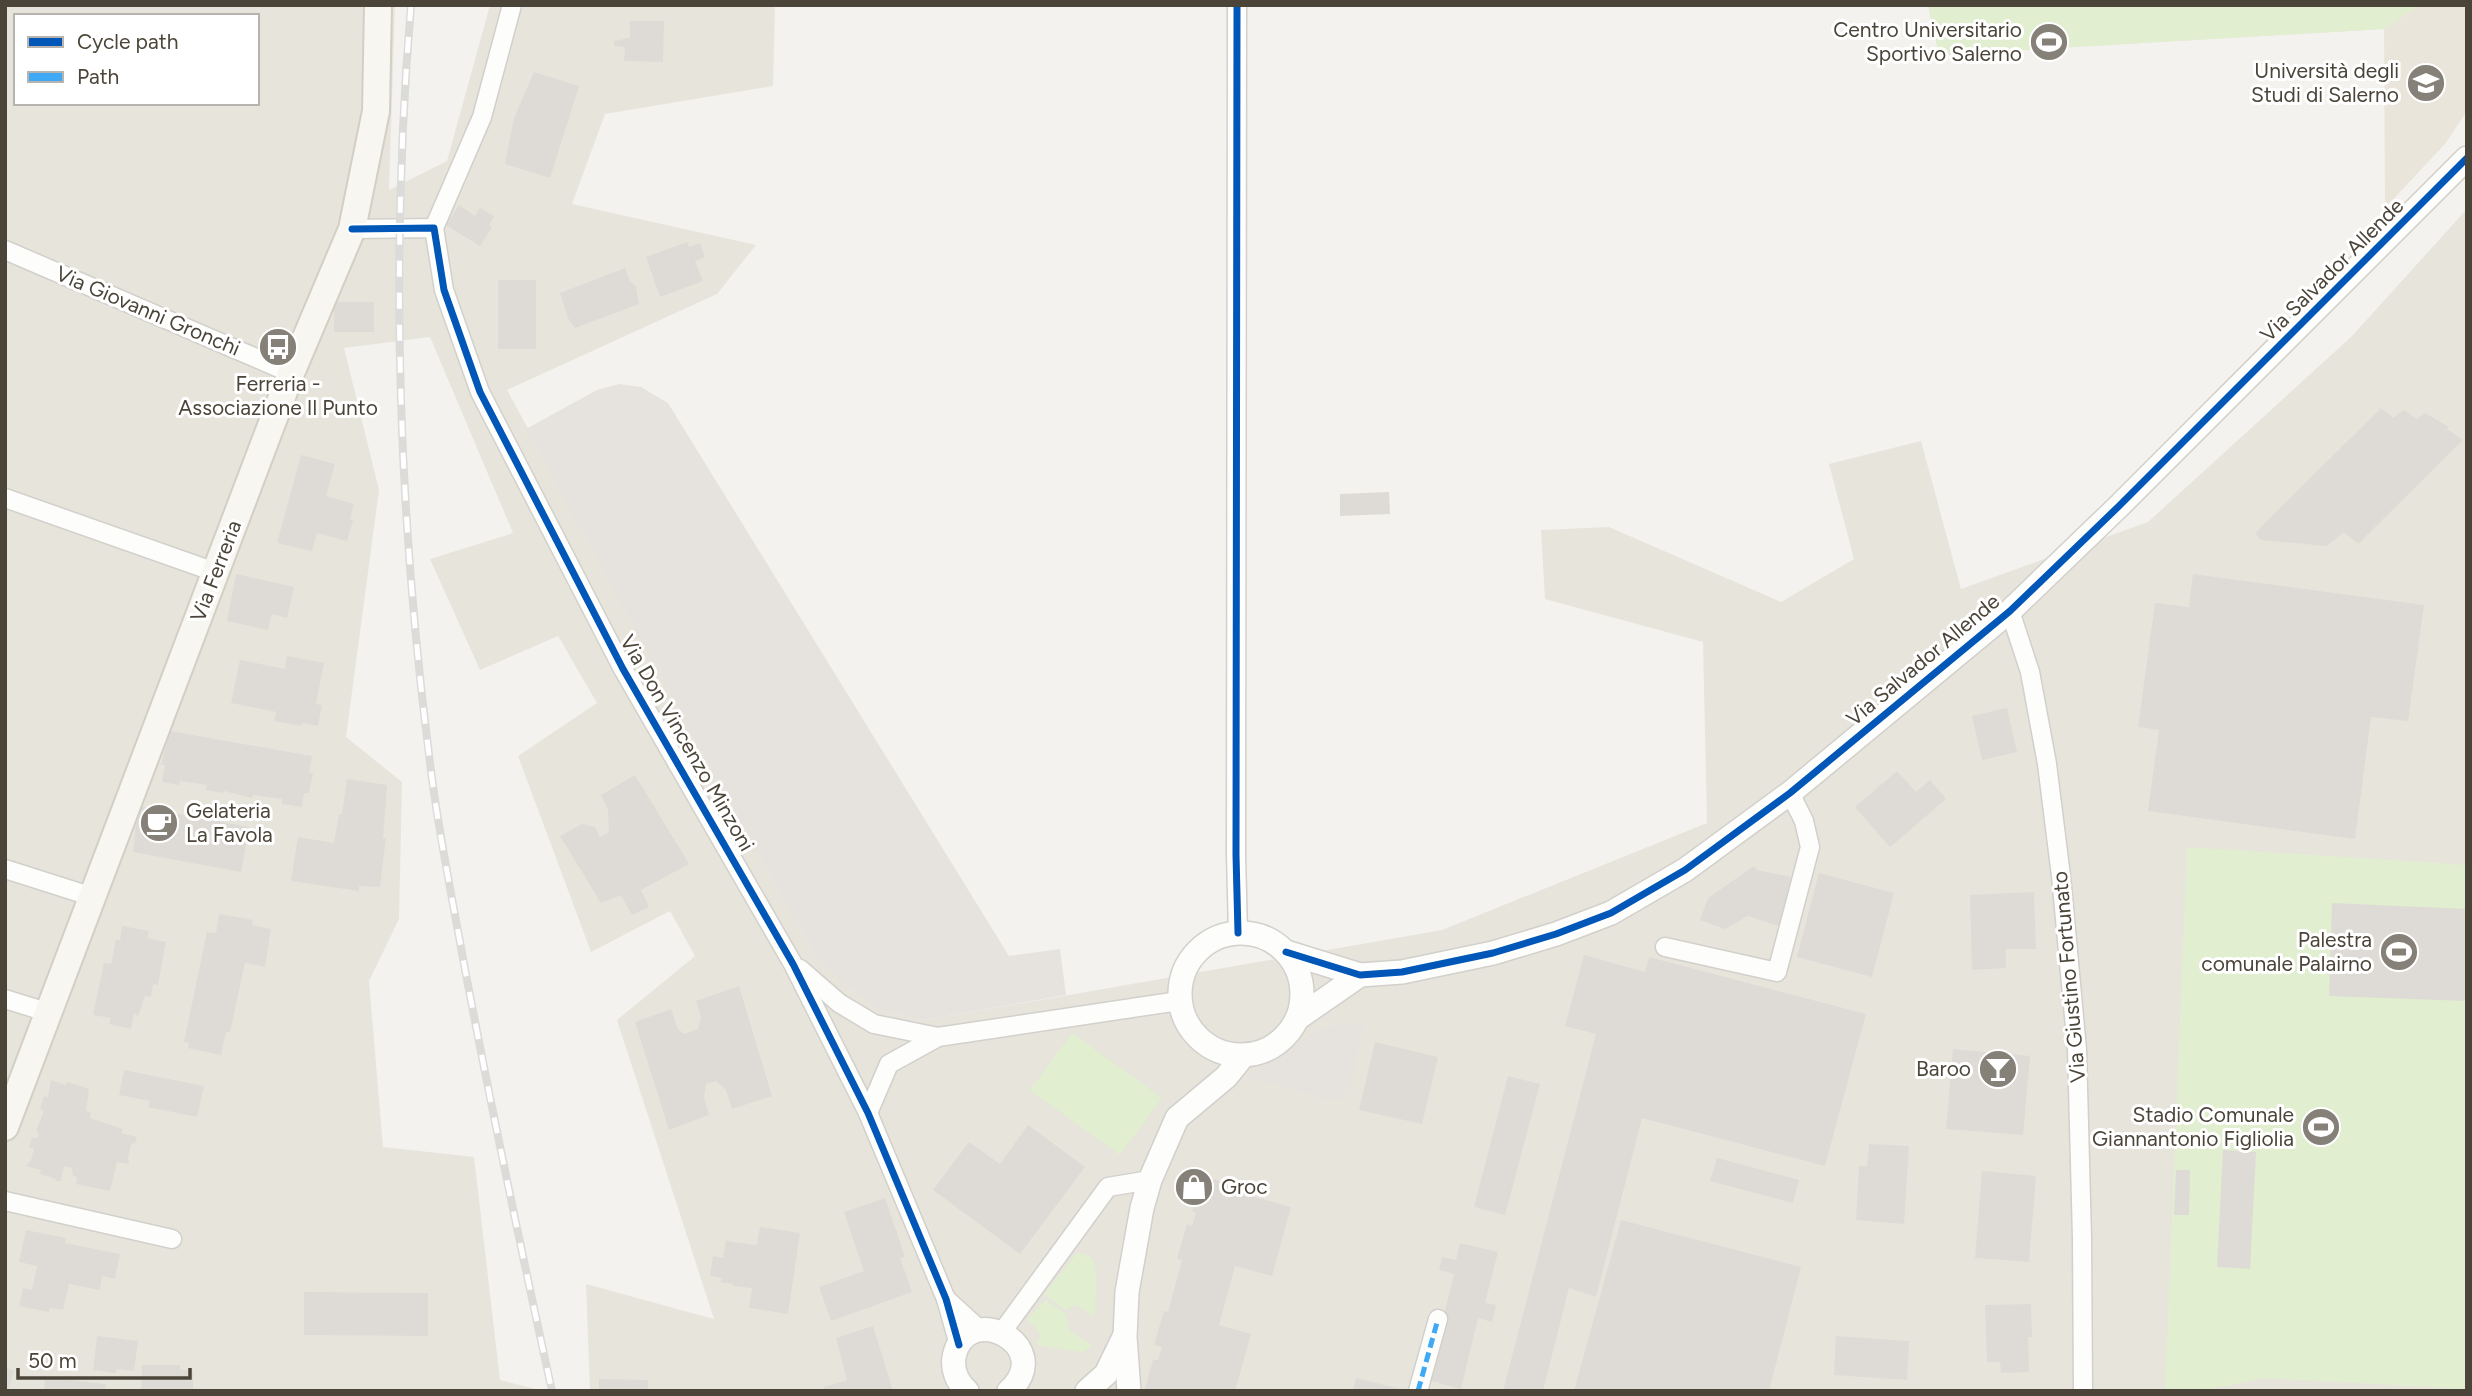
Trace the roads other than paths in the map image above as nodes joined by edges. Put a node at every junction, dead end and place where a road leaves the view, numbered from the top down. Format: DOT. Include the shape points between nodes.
graph roads {
  1 [pos="378,5"];
  2 [pos="512,5"];
  3 [pos="1237,5"];
  4 [pos="2467,158"];
  5 [pos="434,228"];
  6 [pos="352,229"];
  7 [pos="5,250"];
  8 [pos="291,373"];
  9 [pos="5,498"];
  10 [pos="215,572"];
  11 [pos="2010,611"];
  12 [pos="1790,793"];
  13 [pos="5,869"];
  14 [pos="93,897"];
  15 [pos="1238,933"];
  16 [pos="1665,947"];
  17 [pos="1286,952"];
  18 [pos="793,964"];
  19 [pos="1360,975"];
  20 [pos="5,999"];
  21 [pos="1179,1001"];
  22 [pos="50,1013"];
  23 [pos="1298,1018"];
  24 [pos="938,1037"];
  25 [pos="1243,1056"];
  26 [pos="868,1113"];
  27 [pos="5,1127"];
  28 [pos="1150,1180"];
  29 [pos="5,1201"];
  30 [pos="173,1239"];
  31 [pos="946,1299"];
  32 [pos="1438,1320"];
  33 [pos="991,1331"];
  34 [pos="1125,1337"];
  35 [pos="959,1345"];
  36 [pos="955,1385"];
  37 [pos="1012,1390"];
  38 [pos="1087,1391"];
  39 [pos="1129,1391"];
  40 [pos="1418,1391"];
  41 [pos="2083,1391"];
  1 -- 6 [label="main road, Via Ferreria" via="376,111"];
  2 -- 5 [label="street" via="482,117"];
  3 -- 15 [label="street"];
  4 -- 11 [label="street, Via Salvador Allende"];
  5 -- 6 [label="street"];
  5 -- 18 [label="street, Via Don Vincenzo Minzoni" via="444,290 480,392 623,669"];
  6 -- 8 [label="main road, Via Ferreria"];
  7 -- 8 [label="street, Via Giovanni Gronchi"];
  8 -- 10 [label="main road, Via Ferreria"];
  9 -- 10 [label="street"];
  10 -- 14 [label="main road, Via Ferreria"];
  11 -- 12 [label="street, Via Salvador Allende"];
  11 -- 41 [label="street, Via Giustino Fortunato" via="2030,672 2062,876 2077,1049"];
  12 -- 16 [label="street" via="1810,846 1777,972"];
  12 -- 19 [label="street, Via Salvador Allende" via="1685,870 1611,913 1493,953 1402,972"];
  13 -- 14 [label="street"];
  14 -- 22 [label="main road, Via Ferreria"];
  15 -- 17 [label="street" via="1264,938"];
  15 -- 21 [label="street" via="1201,947 1180,981"];
  17 -- 19 [label="street, Via Salvador Allende"];
  17 -- 23 [label="street" via="1302,983"];
  18 -- 24 [label="street, Via Don Vincenzo Minzoni" via="839,1003 874,1024"];
  18 -- 26 [label="street, Via Don Vincenzo Minzoni"];
  19 -- 23 [label="street"];
  20 -- 22 [label="street"];
  21 -- 24 [label="street"];
  21 -- 25 [label="street" via="1194,1035 1208,1047"];
  22 -- 27 [label="main road, Via Ferreria"];
  23 -- 25 [label="street" via="1276,1045"];
  24 -- 26 [label="street" via="890,1064"];
  25 -- 28 [label="street" via="1226,1077 1177,1118"];
  26 -- 31 [label="street, Via Don Vincenzo Minzoni"];
  28 -- 33 [label="street" via="1108,1187"];
  28 -- 34 [label="street" via="1127,1292"];
  29 -- 30 [label="street"];
  31 -- 33 [label="street, Via Don Vincenzo Minzoni"];
  31 -- 35 [label="street, Via Don Vincenzo Minzoni"];
  32 -- 40 [label="street"];
  33 -- 35 [label="street" via="964,1338"];
  33 -- 37 [label="street" via="1018,1347 1022,1357 1019,1379"];
  34 -- 38 [label="street" via="1106,1374"];
  34 -- 39 [label="street"];
  35 -- 36 [label="street"];
}
